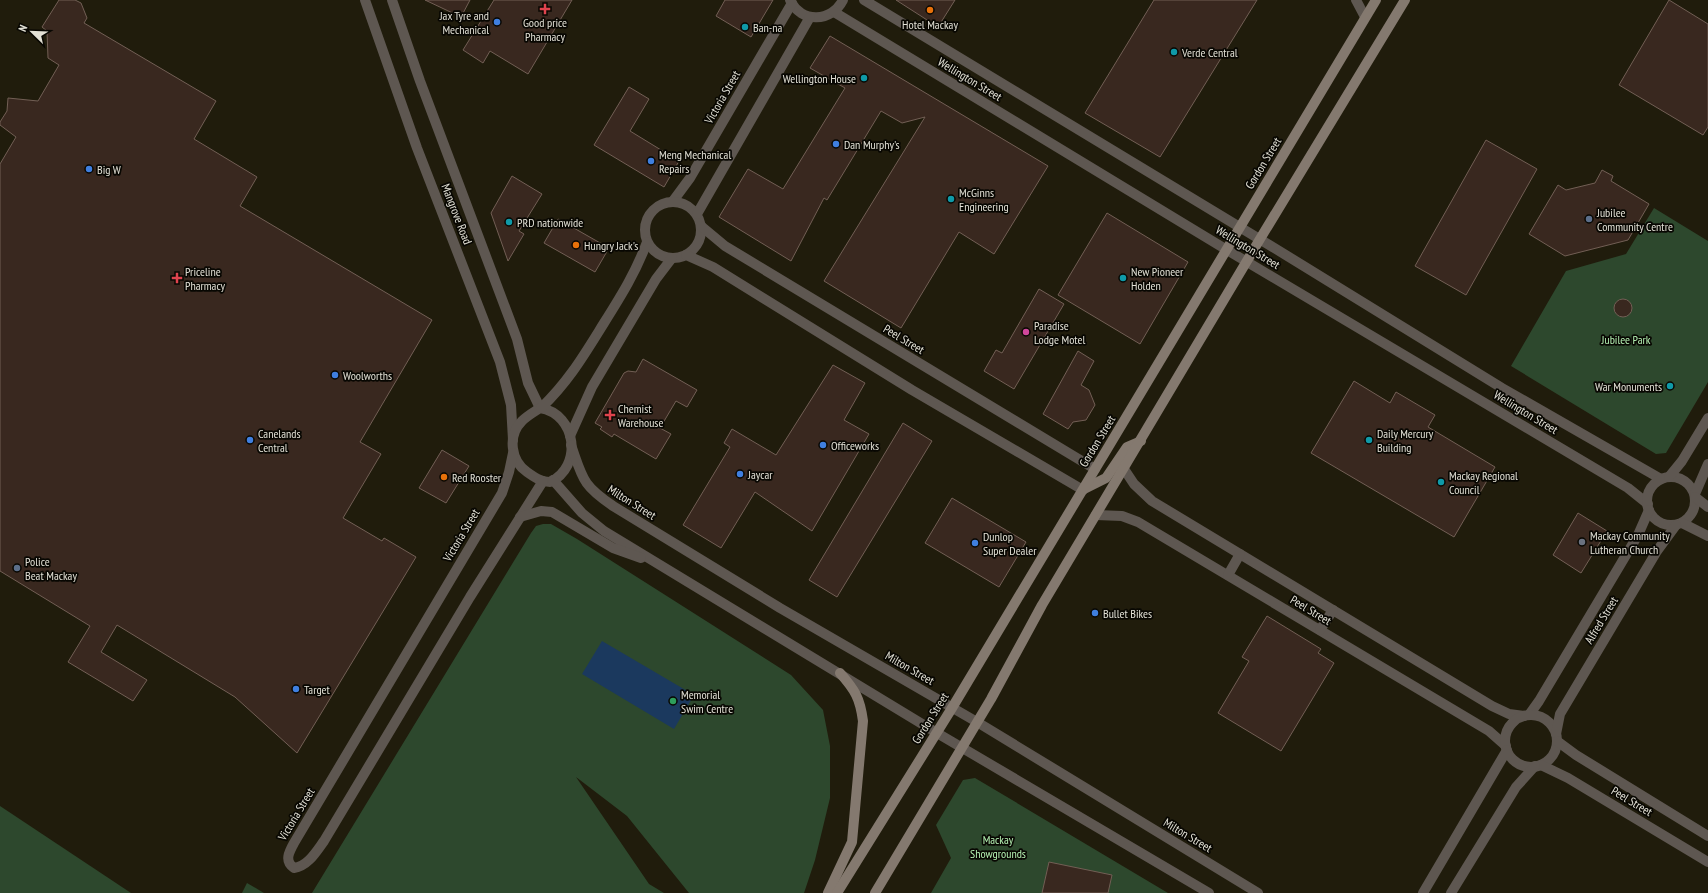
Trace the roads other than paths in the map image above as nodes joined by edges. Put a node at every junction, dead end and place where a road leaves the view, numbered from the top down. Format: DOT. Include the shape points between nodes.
graph roads {
  1 [pos="365,0"];
  2 [pos="392,0"];
  3 [pos="842,0"];
  4 [pos="864,0"];
  5 [pos="1356,0"];
  6 [pos="1376,0"];
  7 [pos="1406,0"];
  8 [pos="791,2"];
  9 [pos="834,12"];
  10 [pos="810,17"];
  11 [pos="1365,17"];
  12 [pos="672,201"];
  13 [pos="696,214"];
  14 [pos="701,226"];
  15 [pos="1240,227"];
  16 [pos="1260,239"];
  17 [pos="647,242"];
  18 [pos="1227,250"];
  19 [pos="686,255"];
  20 [pos="672,258"];
  21 [pos="1247,261"];
  22 [pos="541,408"];
  23 [pos="1708,418"];
  24 [pos="513,440"];
  25 [pos="571,441"];
  26 [pos="1141,441"];
  27 [pos="513,454"];
  28 [pos="1708,464"];
  29 [pos="1095,469"];
  30 [pos="1124,469"];
  31 [pos="1665,478"];
  32 [pos="548,481"];
  33 [pos="1083,490"];
  34 [pos="1695,496"];
  35 [pos="1648,507"];
  36 [pos="1708,507"];
  37 [pos="1096,515"];
  38 [pos="520,517"];
  39 [pos="1679,524"];
  40 [pos="1708,536"];
  41 [pos="1240,554"];
  42 [pos="655,562"];
  43 [pos="1228,575"];
  44 [pos="1333,610"];
  45 [pos="1320,630"];
  46 [pos="840,673"];
  47 [pos="952,708"];
  48 [pos="1526,715"];
  49 [pos="977,722"];
  50 [pos="936,733"];
  51 [pos="1557,737"];
  52 [pos="962,748"];
  53 [pos="1506,748"];
  54 [pos="1538,766"];
  55 [pos="1708,836"];
  56 [pos="1708,862"];
  57 [pos="828,893"];
  58 [pos="837,893"];
  59 [pos="874,893"];
  60 [pos="1209,893"];
  61 [pos="1258,893"];
  62 [pos="1424,893"];
  63 [pos="1451,893"];
  1 -- 24 [label="street, Mangrove Road" via="417,148 500,362 511,405"];
  2 -- 22 [label="street, Mangrove Road" via="517,339 528,383"];
  3 -- 9 [label="street"];
  4 -- 15 [label="street, Wellington Street"];
  5 -- 11 [label="street"];
  6 -- 11 [label="main road, Gordon Street"];
  7 -- 16 [label="main road"];
  8 -- 10 [label="street"];
  8 -- 12 [label="street, Victoria Street" via="690,178"];
  9 -- 10 [label="street" via="826,16"];
  9 -- 18 [label="street, Wellington Street"];
  10 -- 13 [label="street"];
  11 -- 15 [label="main road, Gordon Street"];
  12 -- 13 [label="street" via="686,204"];
  12 -- 17 [label="street" via="663,203 650,213 644,229"];
  13 -- 14 [label="street"];
  14 -- 19 [label="street" via="698,243"];
  14 -- 29 [label="street, Peel Street" via="725,246"];
  15 -- 16 [label="street, Wellington Street"];
  15 -- 18 [label="main road, Gordon Street"];
  16 -- 21 [label="main road"];
  16 -- 31 [label="street, Wellington Street" via="1502,388"];
  17 -- 20 [label="street" via="658,254"];
  17 -- 22 [label="street" via="631,279 574,371 561,389"];
  18 -- 21 [label="street, Wellington Street"];
  18 -- 29 [label="main road, Gordon Street"];
  19 -- 20 [label="street"];
  19 -- 33 [label="street" via="713,267 912,390"];
  20 -- 25 [label="street" via="656,279 592,387"];
  21 -- 26 [label="main road"];
  21 -- 35 [label="street, Wellington Street" via="1631,490"];
  22 -- 24 [label="street" via="522,421"];
  22 -- 25 [label="street" via="560,416 568,426"];
  23 -- 31 [label="street" via="1682,461"];
  24 -- 27 [label="street"];
  25 -- 32 [label="street" via="569,462"];
  25 -- 47 [label="street, Milton Street" via="584,481 595,494 780,608"];
  26 -- 30 [label="main road"];
  26 -- 33 [label="main road" via="1127,447 1106,478"];
  27 -- 32 [label="street" via="520,467"];
  27 -- 38 [label="street, Victoria Street" via="502,493 294,843 288,858 289,865 300,868 324,841"];
  28 -- 34 [label="street"];
  29 -- 33 [label="main road, Gordon Street"];
  30 -- 37 [label="main road"];
  30 -- 41 [label="street, Peel Street" via="1134,484 1152,501"];
  31 -- 34 [label="street" via="1682,479 1688,483"];
  31 -- 35 [label="street" via="1652,486 1647,498"];
  32 -- 38 [label="street, Victoria Street"];
  32 -- 42 [label="street" via="594,523"];
  33 -- 47 [label="main road, Gordon Street"];
  34 -- 36 [label="street"];
  34 -- 39 [label="street" via="1696,504 1691,515"];
  35 -- 39 [label="street" via="1657,521 1670,525"];
  35 -- 48 [label="street, Alfred Street" via="1634,542 1539,701"];
  37 -- 43 [label="street, Peel Street" via="1112,515 1134,520"];
  37 -- 49 [label="main road"];
  38 -- 42 [label="street" via="541,511 552,512 614,548"];
  39 -- 40 [label="street"];
  39 -- 51 [label="street, Alfred Street" via="1657,551 1560,714"];
  41 -- 43 [label="street"];
  41 -- 44 [label="street, Peel Street"];
  42 -- 46 [label="street"];
  43 -- 45 [label="street, Peel Street"];
  44 -- 45 [label="street"];
  44 -- 48 [label="street, Peel Street" via="1492,706 1509,714"];
  45 -- 53 [label="street, Peel Street" via="1489,731"];
  46 -- 50 [label="street"];
  46 -- 57 [label="main road" via="856,691 863,721 852,842"];
  47 -- 49 [label="street, Milton Street"];
  47 -- 50 [label="main road, Gordon Street"];
  48 -- 51 [label="street" via="1536,715 1549,721"];
  48 -- 53 [label="street" via="1511,724 1505,738"];
  49 -- 52 [label="main road"];
  49 -- 61 [label="street, Milton Street"];
  50 -- 52 [label="street"];
  50 -- 58 [label="main road, Gordon Street"];
  51 -- 54 [label="street" via="1553,755"];
  51 -- 55 [label="street, Peel Street" via="1576,755"];
  52 -- 59 [label="main road"];
  52 -- 60 [label="street"];
  53 -- 54 [label="street" via="1519,764"];
  53 -- 62 [label="street" via="1496,773"];
  54 -- 56 [label="street, Peel Street" via="1568,778"];
  54 -- 63 [label="street" via="1516,787"];
}
